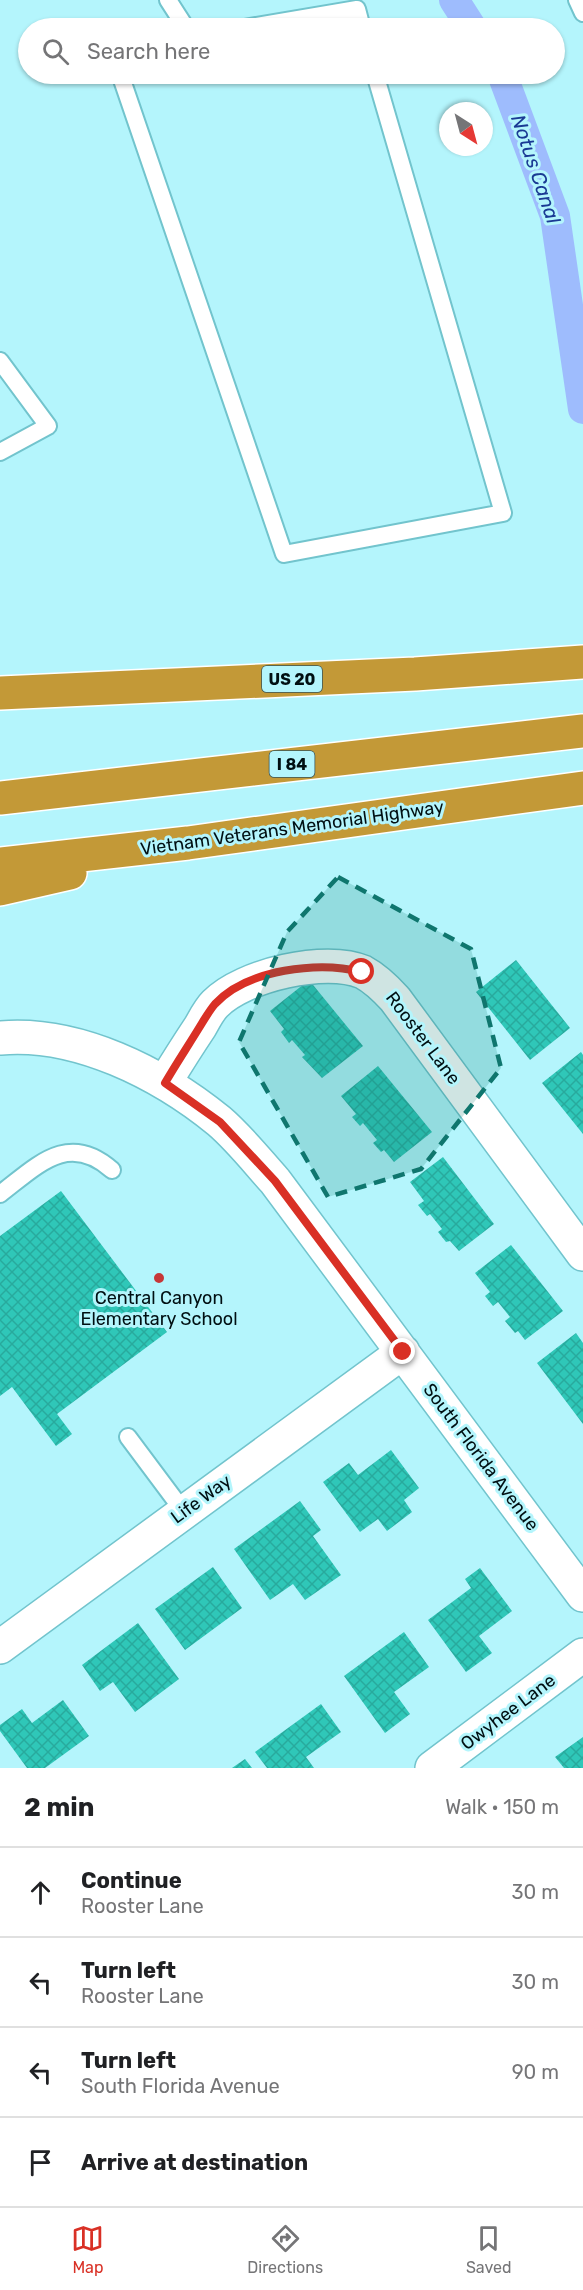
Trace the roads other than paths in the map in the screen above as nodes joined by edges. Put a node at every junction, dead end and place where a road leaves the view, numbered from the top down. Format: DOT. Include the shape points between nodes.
graph roads {
  1 [pos="168,0"];
  2 [pos="578,0"];
  3 [pos="354,5"];
  4 [pos="583,14"];
  5 [pos="180,18"];
  6 [pos="292,18"];
  7 [pos="123,84"];
  8 [pos="378,84"];
  9 [pos="0,361"];
  10 [pos="0,452"];
  11 [pos="583,662"];
  12 [pos="0,693"];
  13 [pos="583,731"];
  14 [pos="583,788"];
  15 [pos="0,798"];
  16 [pos="189,843"];
  17 [pos="0,864"];
  18 [pos="0,889"];
  19 [pos="13,1037"];
  20 [pos="165,1083"];
  21 [pos="112,1170"];
  22 [pos="0,1194"];
  23 [pos="583,1254"];
  24 [pos="403,1352"];
  25 [pos="128,1437"];
  26 [pos="184,1512"];
  27 [pos="583,1595"];
  28 [pos="0,1647"];
  29 [pos="583,1655"];
  30 [pos="432,1768"];
  1 -- 5 [label="lane"];
  2 -- 4 [label="lane"];
  3 -- 6 [label="lane"];
  7 -- 8 [label="lane" via="285,554 503,513"];
  9 -- 10 [label="lane" via="48,426"];
  11 -- 12 [label="highway, US 20" via="416,674"];
  13 -- 15 [label="highway, I 84"];
  14 -- 16 [label="highway, Vietnam Veterans Memorial Highway"];
  16 -- 17 [label="highway, Vietnam Veterans Memorial Highway"];
  16 -- 18 [label="highway"];
  19 -- 20 [label="street, South Florida Avenue" via="89,1048"];
  20 -- 23 [label="street, Rooster Lane" via="214,1004 233,990 276,972 345,967 362,972 395,999"];
  20 -- 24 [label="street, South Florida Avenue" via="220,1122 275,1181"];
  21 -- 22 [label="lane" via="90,1154 57,1155"];
  24 -- 26 [label="street, Life Way"];
  24 -- 27 [label="street, South Florida Avenue"];
  25 -- 26 [label="lane"];
  26 -- 28 [label="street, Life Way"];
  29 -- 30 [label="street, Owyhee Lane"];
}
